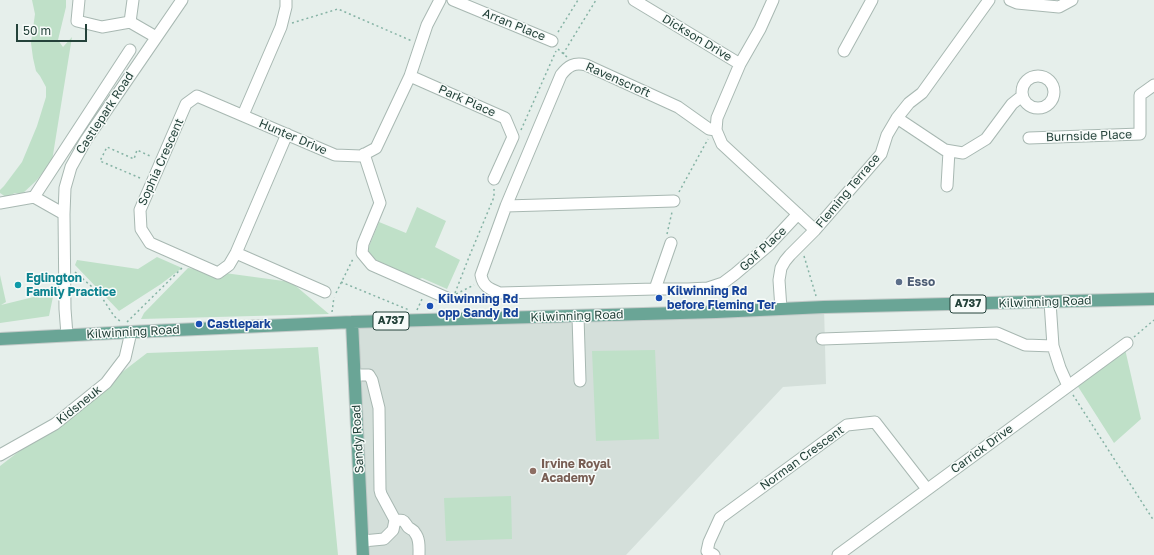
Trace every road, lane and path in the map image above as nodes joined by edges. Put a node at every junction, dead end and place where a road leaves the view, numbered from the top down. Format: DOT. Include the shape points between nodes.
graph roads {
  1 [pos="78,0"];
  2 [pos="133,0"];
  3 [pos="182,0"];
  4 [pos="286,0"];
  5 [pos="440,0"];
  6 [pos="453,0"];
  7 [pos="578,0"];
  8 [pos="596,0"];
  9 [pos="634,0"];
  10 [pos="773,0"];
  11 [pos="872,0"];
  12 [pos="989,0"];
  13 [pos="1010,0"];
  14 [pos="1072,0"];
  15 [pos="130,22"];
  16 [pos="281,27"];
  17 [pos="156,37"];
  18 [pos="552,40"];
  19 [pos="421,44"];
  20 [pos="130,50"];
  21 [pos="844,51"];
  22 [pos="563,54"];
  23 [pos="574,64"];
  24 [pos="740,64"];
  25 [pos="410,76"];
  26 [pos="1154,85"];
  27 [pos="1022,96"];
  28 [pos="243,115"];
  29 [pos="896,118"];
  30 [pos="716,130"];
  31 [pos="287,134"];
  32 [pos="513,137"];
  33 [pos="1029,138"];
  34 [pos="949,151"];
  35 [pos="364,154"];
  36 [pos="150,156"];
  37 [pos="140,178"];
  38 [pos="494,180"];
  39 [pos="946,186"];
  40 [pos="34,197"];
  41 [pos="674,201"];
  42 [pos="0,203"];
  43 [pos="506,206"];
  44 [pos="64,214"];
  45 [pos="798,214"];
  46 [pos="815,230"];
  47 [pos="671,243"];
  48 [pos="800,244"];
  49 [pos="236,253"];
  50 [pos="362,253"];
  51 [pos="189,261"];
  52 [pos="72,268"];
  53 [pos="482,281"];
  54 [pos="341,282"];
  55 [pos="426,289"];
  56 [pos="654,289"];
  57 [pos="330,294"];
  58 [pos="447,298"];
  59 [pos="1154,298"];
  60 [pos="1050,302"];
  61 [pos="820,308"];
  62 [pos="782,309"];
  63 [pos="411,310"];
  64 [pos="417,310"];
  65 [pos="331,316"];
  66 [pos="578,316"];
  67 [pos="1154,320"];
  68 [pos="352,322"];
  69 [pos="122,323"];
  70 [pos="129,327"];
  71 [pos="67,335"];
  72 [pos="0,339"];
  73 [pos="822,339"];
  74 [pos="1127,343"];
  75 [pos="1053,346"];
  76 [pos="355,376"];
  77 [pos="580,381"];
  78 [pos="1068,386"];
  79 [pos="0,455"];
  80 [pos="927,489"];
  81 [pos="395,520"];
  82 [pos="1154,521"];
  83 [pos="362,541"];
  84 [pos="363,555"];
  85 [pos="419,555"];
  86 [pos="714,555"];
  87 [pos="838,555"];
  1 -- 15 [label="street" via="76,21 102,27"];
  2 -- 15 [label="street"];
  3 -- 17 [label="street, Castlepark Road"];
  4 -- 16 [label="street"];
  5 -- 19 [label="street" via="427,25"];
  6 -- 18 [label="street, Arran Place"];
  7 -- 18 [label="path"];
  8 -- 22 [label="path"];
  9 -- 24 [label="street, Dickson Drive"];
  10 -- 24 [label="street"];
  11 -- 21 [label="street"];
  12 -- 29 [label="street, Fleming Terrace" via="922,93 908,103"];
  13 -- 14 [label="street" via="1059,7"];
  15 -- 17 [label="street"];
  16 -- 19 [label="path" via="338,9"];
  16 -- 28 [label="street"];
  17 -- 44 [label="street, Castlepark Road" via="86,140 71,167 65,188"];
  19 -- 25 [label="street"];
  20 -- 40 [label="street"];
  22 -- 23 [label="path"];
  22 -- 32 [label="path" via="557,47 520,132"];
  23 -- 30 [label="street, Ravenscroft" via="586,65 678,107 709,129"];
  23 -- 43 [label="street, Ravenscroft" via="561,75"];
  24 -- 30 [label="street" via="717,118"];
  25 -- 32 [label="street, Park Place" via="505,118"];
  25 -- 35 [label="street" via="376,148"];
  26 -- 33 [label="street, Burnside Place" via="1140,95 1140,134"];
  27 -- 34 [label="street" via="1012,104 986,139 963,153"];
  28 -- 31 [label="street, Hunter Drive"];
  28 -- 51 [label="street, Sophia Crescent" via="197,96 186,104 140,210 141,229 150,243"];
  29 -- 34 [label="street"];
  29 -- 46 [label="street, Fleming Terrace" via="881,154"];
  30 -- 41 [label="path" via="707,140"];
  30 -- 45 [label="street" via="722,144"];
  31 -- 35 [label="street, Hunter Drive" via="335,155"];
  31 -- 49 [label="street, Sophia Crescent"];
  32 -- 38 [label="street"];
  34 -- 39 [label="street"];
  35 -- 50 [label="street" via="380,203 363,244"];
  36 -- 37 [label="path" via="137,150 134,159 107,147 100,162"];
  38 -- 53 [label="path" via="494,198 454,295"];
  40 -- 42 [label="street"];
  40 -- 44 [label="street"];
  41 -- 43 [label="street"];
  41 -- 47 [label="path" via="667,237"];
  43 -- 53 [label="street, Ravenscroft" via="481,275"];
  44 -- 71 [label="street, Castlepark Road"];
  45 -- 46 [label="street"];
  45 -- 56 [label="street, Golf Place" via="769,245 723,283 708,288"];
  46 -- 48 [label="street, Fleming Terrace"];
  47 -- 56 [label="street"];
  48 -- 61 [label="path"];
  48 -- 62 [label="street, Fleming Terrace" via="782,268 779,280"];
  49 -- 51 [label="street, Sophia Crescent" via="229,265 218,273"];
  49 -- 57 [label="street"];
  50 -- 54 [label="path" via="354,257"];
  50 -- 55 [label="street" via="372,265"];
  51 -- 70 [label="path"];
  52 -- 69 [label="path" via="99,293 114,316"];
  53 -- 56 [label="street" via="500,293"];
  54 -- 57 [label="path"];
  54 -- 63 [label="path"];
  55 -- 58 [label="street"];
  55 -- 64 [label="path"];
  57 -- 65 [label="path"];
  59 -- 60 [label="main road, Kilwinning Road / A737"];
  60 -- 61 [label="main road, Kilwinning Road / A737"];
  60 -- 75 [label="street"];
  61 -- 62 [label="main road, Kilwinning Road / A737"];
  62 -- 66 [label="main road, Kilwinning Road / A737"];
  66 -- 68 [label="main road, Kilwinning Road / A737"];
  66 -- 77 [label="street"];
  67 -- 74 [label="path"];
  68 -- 70 [label="main road, Kilwinning Road / A737"];
  68 -- 76 [label="main road, Sandy Road"];
  70 -- 71 [label="main road, Kilwinning Road / A737"];
  70 -- 79 [label="street, Kidsneuk" via="125,358 106,383 56,424"];
  71 -- 72 [label="main road, Kilwinning Road / A737"];
  73 -- 75 [label="street" via="997,333 1025,345"];
  74 -- 78 [label="street, Carrick Drive"];
  75 -- 78 [label="street"];
  76 -- 81 [label="street" via="369,375 372,380 379,408 380,490"];
  76 -- 83 [label="main road, Sandy Road"];
  78 -- 80 [label="street, Carrick Drive"];
  78 -- 82 [label="path"];
  80 -- 86 [label="street, Norman Crescent" via="875,422 847,425 720,518 709,542 708,551"];
  80 -- 87 [label="street, Carrick Drive"];
  81 -- 83 [label="street" via="392,530 384,538"];
  81 -- 85 [label="street" via="402,520 415,532 419,542"];
  83 -- 84 [label="main road, Sandy Road"];
}
